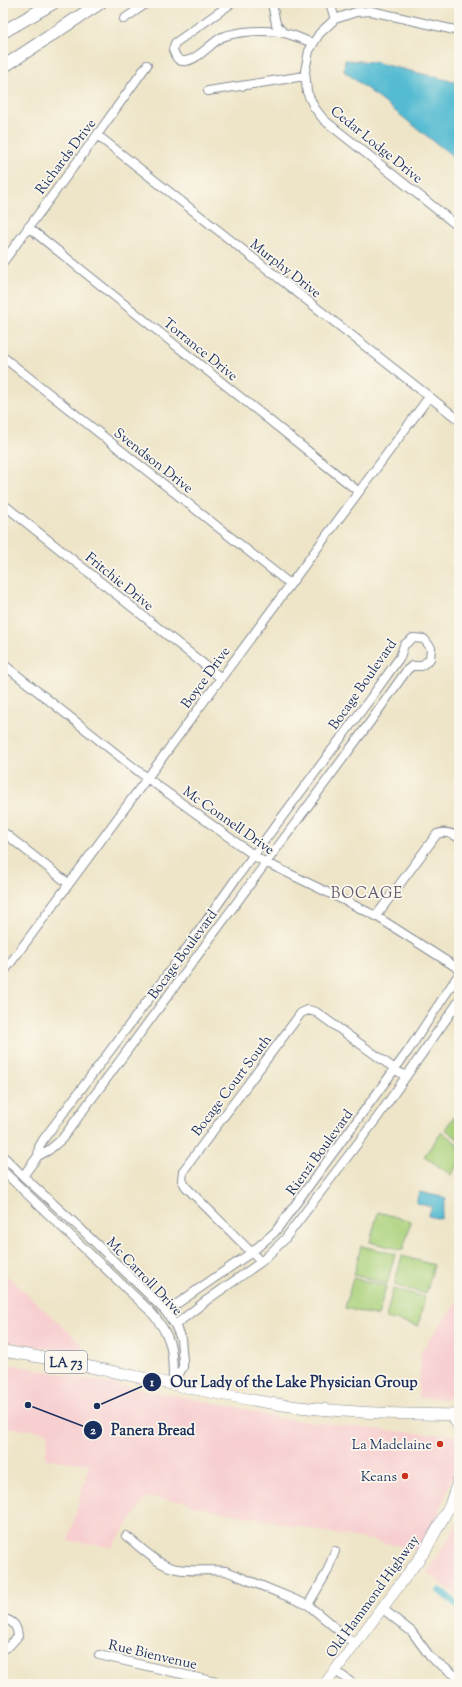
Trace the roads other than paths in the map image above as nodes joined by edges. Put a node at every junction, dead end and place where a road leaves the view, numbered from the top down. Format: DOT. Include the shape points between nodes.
graph roads {
  1 [pos="54,3"];
  2 [pos="62,3"];
  3 [pos="100,3"];
  4 [pos="147,3"];
  5 [pos="232,3"];
  6 [pos="272,3"];
  7 [pos="330,3"];
  8 [pos="42,10"];
  9 [pos="124,19"];
  10 [pos="335,19"];
  11 [pos="459,31"];
  12 [pos="3,32"];
  13 [pos="284,33"];
  14 [pos="313,43"];
  15 [pos="147,65"];
  16 [pos="3,68"];
  17 [pos="305,76"];
  18 [pos="208,91"];
  19 [pos="97,136"];
  20 [pos="28,227"];
  21 [pos="459,227"];
  22 [pos="3,262"];
  23 [pos="3,357"];
  24 [pos="429,397"];
  25 [pos="459,420"];
  26 [pos="359,492"];
  27 [pos="3,504"];
  28 [pos="290,584"];
  29 [pos="3,664"];
  30 [pos="221,678"];
  31 [pos="147,778"];
  32 [pos="3,832"];
  33 [pos="459,838"];
  34 [pos="254,856"];
  35 [pos="266,862"];
  36 [pos="69,884"];
  37 [pos="376,916"];
  38 [pos="459,969"];
  39 [pos="3,973"];
  40 [pos="459,974"];
  41 [pos="459,1001"];
  42 [pos="395,1069"];
  43 [pos="406,1077"];
  44 [pos="3,1156"];
  45 [pos="38,1156"];
  46 [pos="3,1171"];
  47 [pos="23,1176"];
  48 [pos="252,1252"];
  49 [pos="261,1262"];
  50 [pos="167,1313"];
  51 [pos="175,1325"];
  52 [pos="3,1351"];
  53 [pos="172,1384"];
  54 [pos="456,1415"];
  55 [pos="459,1427"];
  56 [pos="459,1479"];
  57 [pos="126,1536"];
  58 [pos="335,1551"];
  59 [pos="308,1605"];
  60 [pos="383,1609"];
  61 [pos="3,1619"];
  62 [pos="356,1645"];
  63 [pos="3,1649"];
  64 [pos="99,1655"];
  65 [pos="336,1671"];
  66 [pos="459,1678"];
  67 [pos="224,1684"];
  68 [pos="325,1684"];
  69 [pos="353,1684"];
  1 -- 8 [label="highway"];
  2 -- 8 [label="highway"];
  3 -- 16 [label="highway"];
  4 -- 9 [label="street"];
  5 -- 13 [label="street" via="176,43 173,50 177,58 183,61 190,60 222,38 238,34 267,31"];
  6 -- 13 [label="street" via="276,24"];
  7 -- 10 [label="street"];
  8 -- 12 [label="highway"];
  10 -- 11 [label="street" via="356,12 371,11"];
  10 -- 14 [label="street"];
  13 -- 14 [label="street"];
  14 -- 17 [label="street, Cedar Lodge Drive" via="309,51"];
  15 -- 19 [label="street, Richards Drive"];
  17 -- 18 [label="street"];
  17 -- 21 [label="street, Cedar Lodge Drive" via="307,92 314,108 324,120"];
  19 -- 20 [label="street, Richards Drive"];
  19 -- 24 [label="street, Murphy Drive"];
  20 -- 22 [label="street, Richards Drive"];
  20 -- 26 [label="street, Torrance Drive"];
  23 -- 28 [label="street, Svendson Drive"];
  24 -- 25 [label="street, Murphy Drive"];
  24 -- 26 [label="street, Boyce Drive"];
  26 -- 28 [label="street, Boyce Drive"];
  27 -- 30 [label="street, Fritchie Drive"];
  28 -- 30 [label="street, Boyce Drive"];
  29 -- 31 [label="street, Mc Connell Drive"];
  30 -- 31 [label="street, Boyce Drive"];
  31 -- 34 [label="street, Mc Connell Drive"];
  31 -- 36 [label="street, Boyce Drive"];
  32 -- 36 [label="street"];
  33 -- 37 [label="street" via="453,833 437,834"];
  34 -- 35 [label="street, Mc Connell Drive"];
  34 -- 35 [label="street, Bocage Boulevard" via="400,657 404,645 413,638 424,639 431,648 430,659 421,666 412,666 407,670"];
  34 -- 45 [label="street, Bocage Boulevard" via="43,1140"];
  35 -- 37 [label="street, Mc Connell Drive"];
  35 -- 45 [label="street, Bocage Boulevard" via="62,1139"];
  36 -- 39 [label="street, Boyce Drive"];
  37 -- 38 [label="street, Mc Connell Drive"];
  40 -- 42 [label="street, Rienzi Boulevard"];
  41 -- 43 [label="street, Rienzi Boulevard"];
  42 -- 43 [label="street"];
  42 -- 48 [label="street, Rienzi Boulevard" via="275,1232"];
  42 -- 48 [label="street, Bocage Court South" via="316,1012 308,1010 301,1013 183,1171 182,1180 186,1187"];
  43 -- 49 [label="street, Rienzi Boulevard" via="298,1225"];
  44 -- 47 [label="street, Mc Carroll Drive"];
  45 -- 47 [label="street, Bocage Boulevard"];
  46 -- 53 [label="street, Mc Carroll Drive" via="162,1325 172,1351"];
  47 -- 50 [label="street, Mc Carroll Drive"];
  48 -- 49 [label="street"];
  48 -- 50 [label="street, Rienzi Boulevard"];
  49 -- 51 [label="street, Rienzi Boulevard"];
  50 -- 51 [label="street, Mc Carroll Drive"];
  51 -- 53 [label="street, Mc Carroll Drive" via="181,1340 183,1367"];
  52 -- 53 [label="main road, LA 73"];
  53 -- 54 [label="main road, LA 73" via="312,1408 377,1414"];
  54 -- 55 [label="main road"];
  56 -- 60 [label="main road, Old Hammond Highway" via="450,1505 425,1551"];
  57 -- 59 [label="street" via="154,1558 176,1569 226,1571"];
  58 -- 59 [label="street" via="327,1572"];
  59 -- 62 [label="street"];
  60 -- 62 [label="main road, Old Hammond Highway"];
  60 -- 66 [label="street" via="412,1632 431,1658"];
  61 -- 63 [label="street" via="15,1625 18,1636"];
  62 -- 65 [label="main road, Old Hammond Highway"];
  64 -- 67 [label="street, Rue Bienvenue"];
  65 -- 68 [label="main road, Old Hammond Highway"];
  65 -- 69 [label="street"];
}
